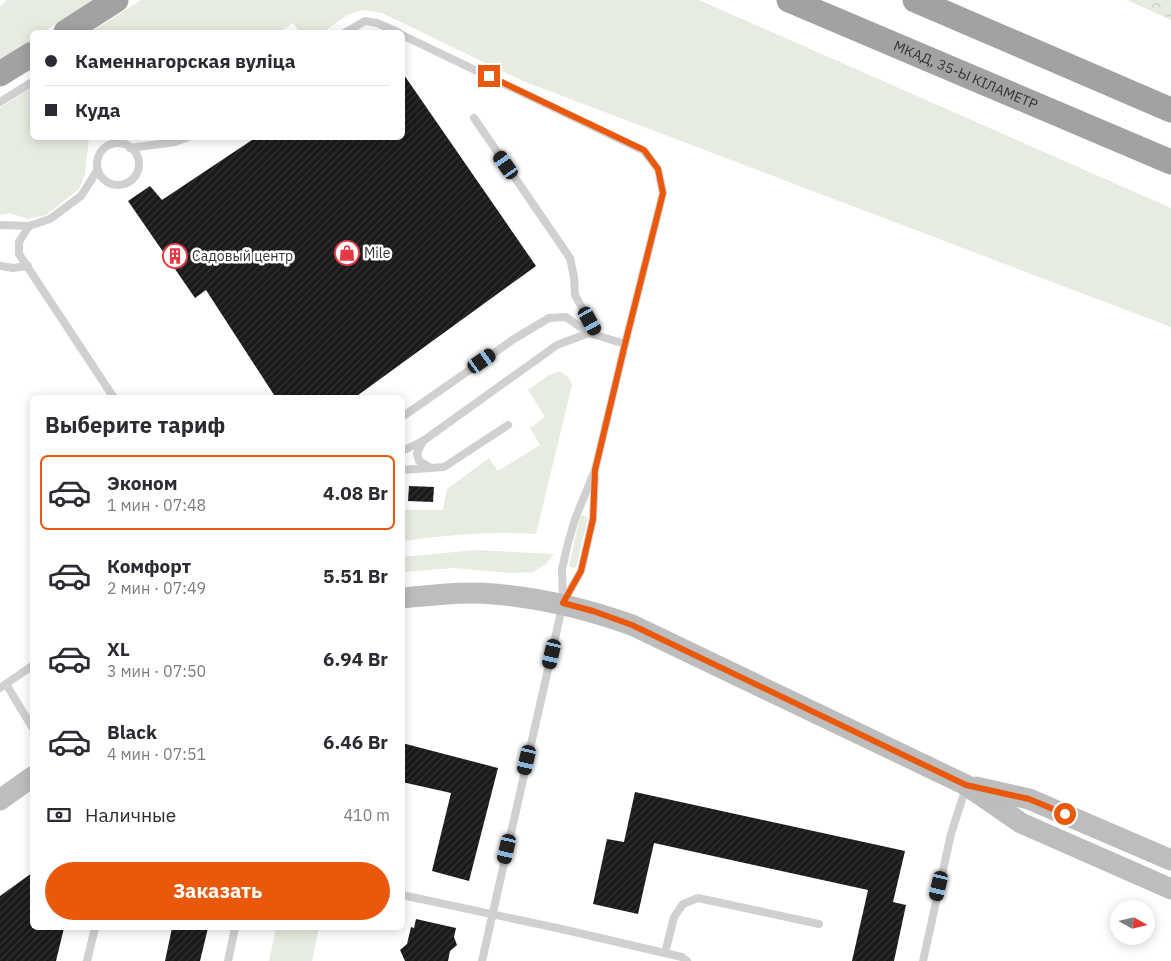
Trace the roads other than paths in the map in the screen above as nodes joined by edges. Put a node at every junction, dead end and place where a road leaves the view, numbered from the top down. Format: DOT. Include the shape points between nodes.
graph roads {
  1 [pos="126,0"];
  2 [pos="789,0"];
  3 [pos="915,0"];
  4 [pos="110,9"];
  5 [pos="70,30"];
  6 [pos="349,30"];
  7 [pos="393,30"];
  8 [pos="405,36"];
  9 [pos="30,55"];
  10 [pos="0,74"];
  11 [pos="30,83"];
  12 [pos="0,102"];
  13 [pos="1167,108"];
  14 [pos="474,118"];
  15 [pos="180,140"];
  16 [pos="108,141"];
  17 [pos="130,148"];
  18 [pos="1171,162"];
  19 [pos="97,171"];
  20 [pos="0,225"];
  21 [pos="29,226"];
  22 [pos="0,266"];
  23 [pos="28,266"];
  24 [pos="593,334"];
  25 [pos="625,344"];
  26 [pos="112,395"];
  27 [pos="405,415"];
  28 [pos="508,425"];
  29 [pos="423,440"];
  30 [pos="405,449"];
  31 [pos="431,468"];
  32 [pos="405,470"];
  33 [pos="595,470"];
  34 [pos="405,598"];
  35 [pos="563,603"];
  36 [pos="30,667"];
  37 [pos="3,686"];
  38 [pos="30,724"];
  39 [pos="30,778"];
  40 [pos="966,785"];
  41 [pos="0,800"];
  42 [pos="1171,860"];
  43 [pos="1171,888"];
  44 [pos="405,896"];
  45 [pos="493,914"];
  46 [pos="819,924"];
  47 [pos="94,930"];
  48 [pos="235,930"];
  49 [pos="665,953"];
  50 [pos="87,961"];
  51 [pos="228,961"];
  52 [pos="482,961"];
  53 [pos="686,961"];
  54 [pos="923,961"];
  1 -- 4 [label="lane"];
  2 -- 18 [label="highway, МКАД, 35-Ы КІЛАМЕТР"];
  3 -- 13 [label="highway"];
  4 -- 5 [label="highway"];
  6 -- 7 [label="lane" via="365,21"];
  8 -- 25 [label="lane" via="644,150 658,169 663,193"];
  9 -- 10 [label="highway"];
  11 -- 12 [label="lane"];
  14 -- 24 [label="lane" via="570,258 575,295"];
  15 -- 17 [label="lane"];
  16 -- 17 [label="lane"];
  16 -- 19 [label="lane" via="96,162"];
  17 -- 19 [label="lane" via="139,160 138,172 130,182 119,186 107,183"];
  19 -- 21 [label="lane" via="81,196 50,219"];
  20 -- 21 [label="lane"];
  21 -- 23 [label="lane" via="18,242 20,254"];
  22 -- 23 [label="lane"];
  23 -- 26 [label="lane"];
  24 -- 25 [label="lane"];
  24 -- 27 [label="lane" via="566,317 549,318"];
  24 -- 29 [label="lane" via="558,345"];
  25 -- 33 [label="lane"];
  28 -- 31 [label="lane" via="444,467"];
  29 -- 30 [label="lane"];
  29 -- 31 [label="lane" via="417,453 419,461"];
  31 -- 32 [label="lane"];
  33 -- 35 [label="lane" via="568,543 562,569"];
  33 -- 35 [label="lane" via="593,519 581,571"];
  34 -- 35 [label="main road" via="493,594"];
  35 -- 40 [label="main road" via="632,625"];
  35 -- 45 [label="lane"];
  36 -- 37 [label="lane"];
  37 -- 38 [label="lane"];
  39 -- 41 [label="main road"];
  40 -- 42 [label="main road" via="1029,799"];
  40 -- 43 [label="main road" via="1021,823"];
  40 -- 54 [label="lane" via="951,834"];
  44 -- 45 [label="lane"];
  45 -- 49 [label="lane"];
  45 -- 52 [label="lane"];
  46 -- 49 [label="lane" via="698,898 683,904 674,917"];
  47 -- 50 [label="lane"];
  48 -- 51 [label="lane"];
  49 -- 53 [label="lane"];
}
